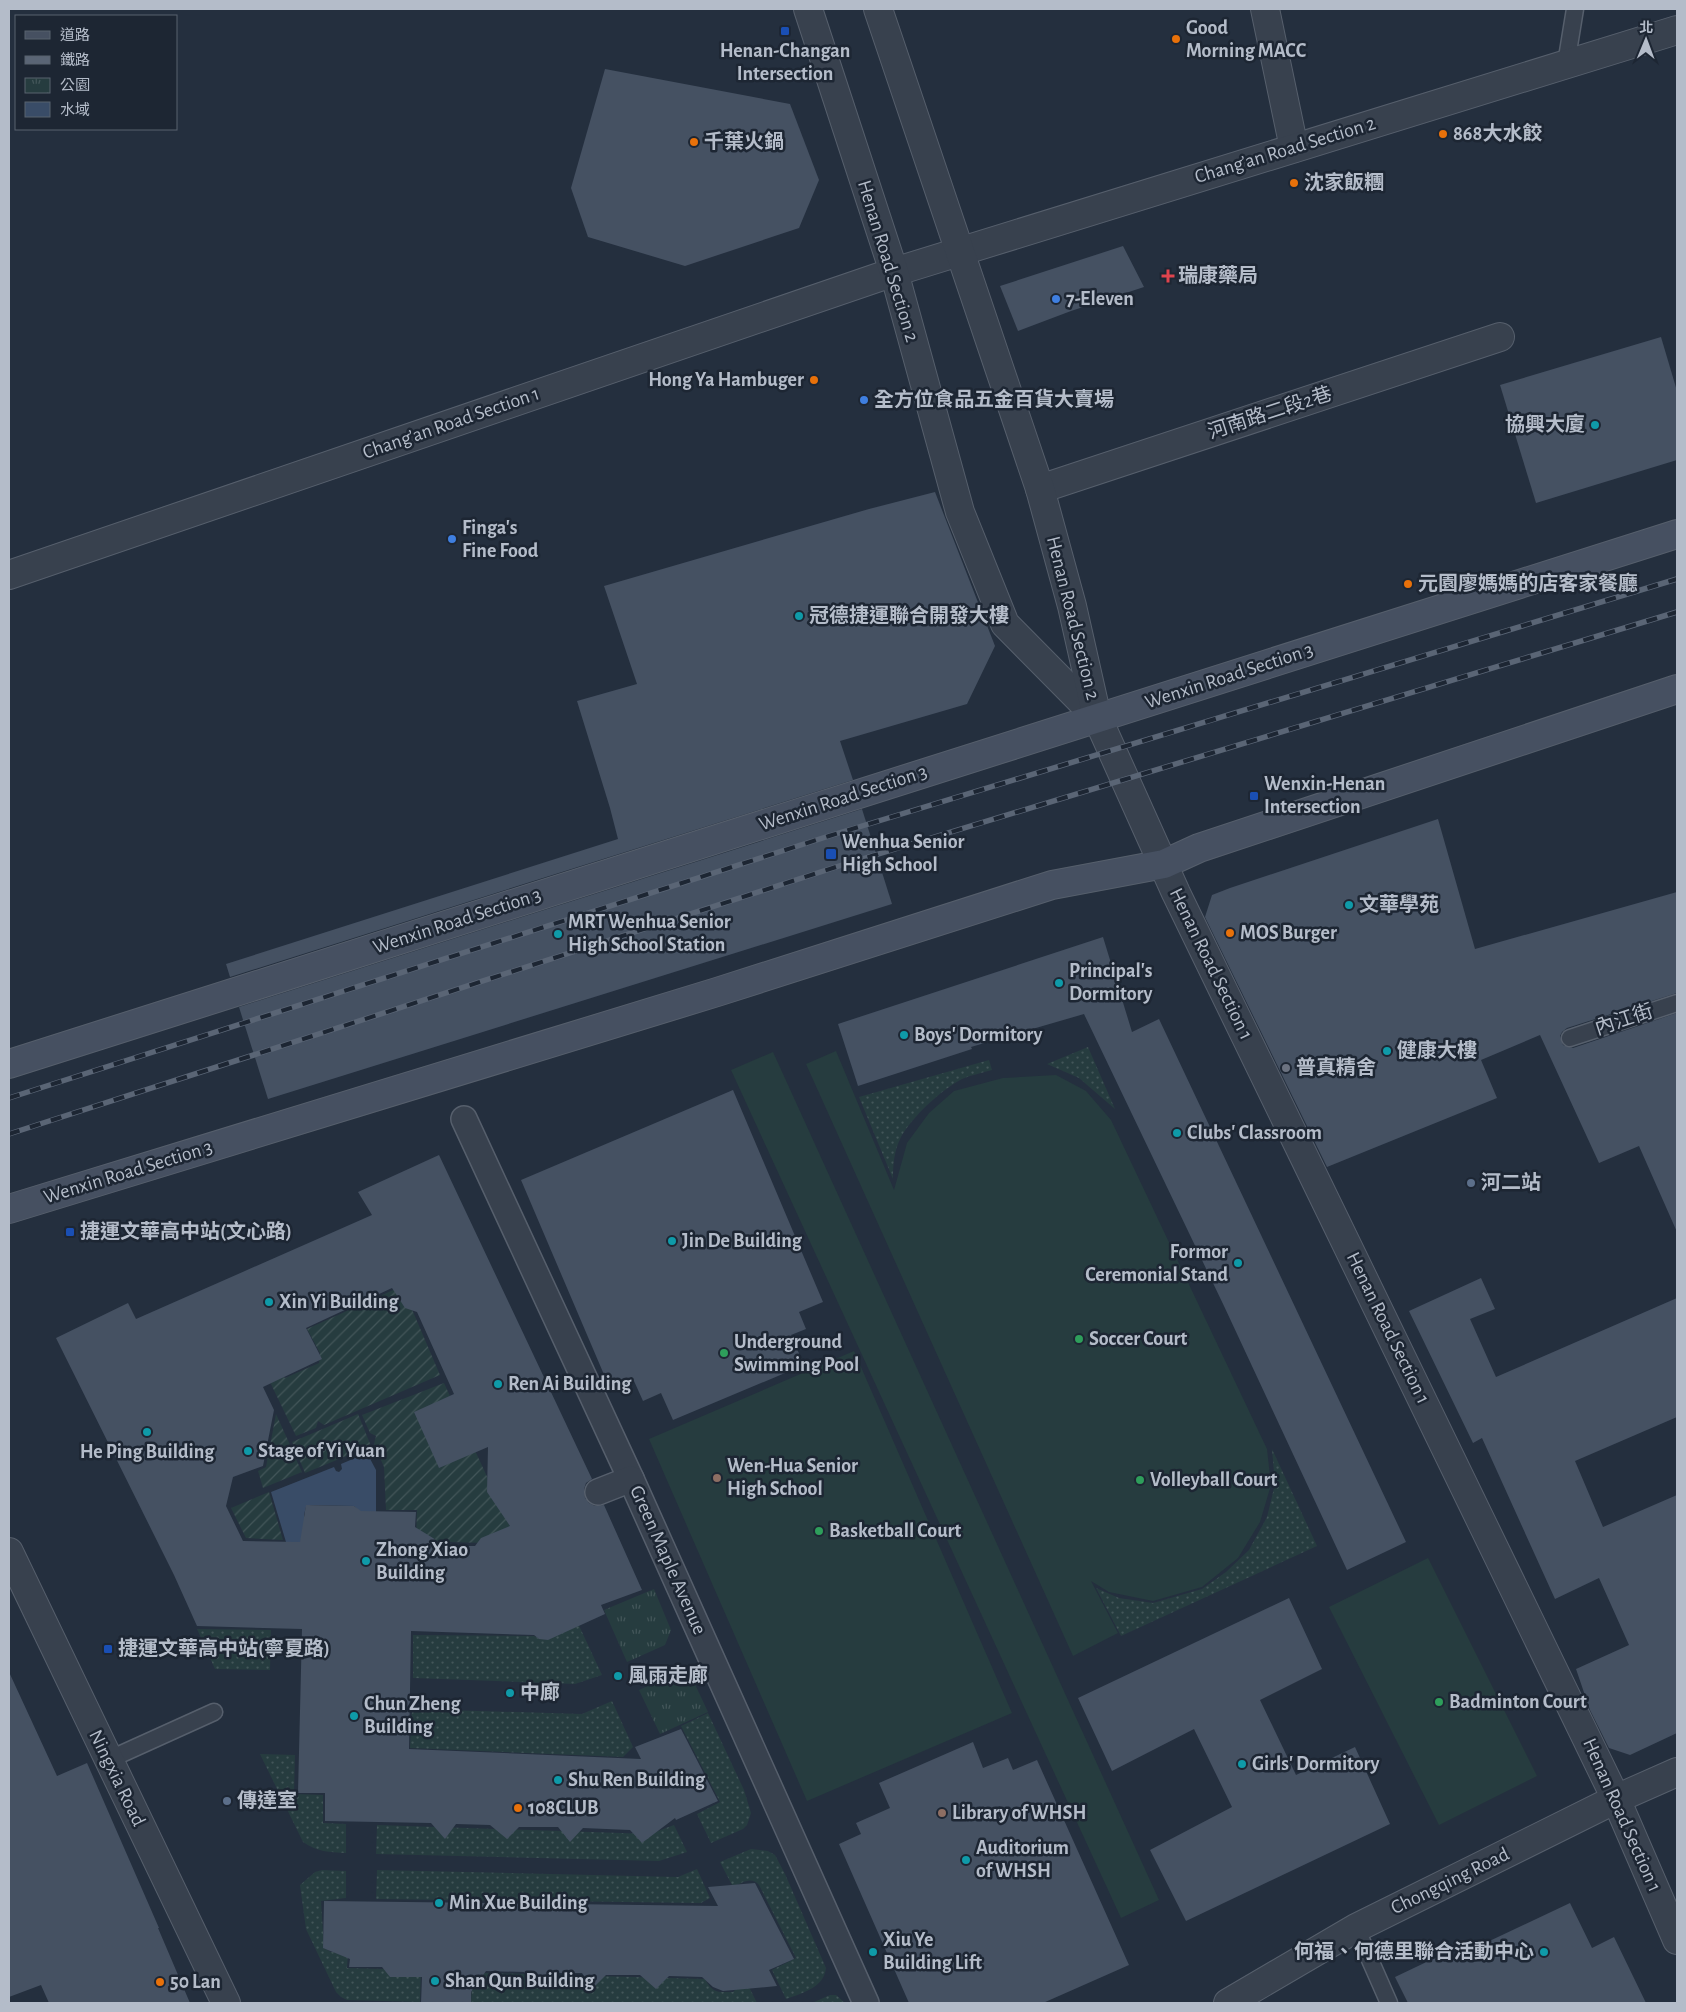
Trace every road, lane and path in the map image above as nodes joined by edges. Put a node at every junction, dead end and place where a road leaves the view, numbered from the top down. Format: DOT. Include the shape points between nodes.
graph roads {
  1 [pos="808,9"];
  2 [pos="878,9"];
  3 [pos="1265,9"];
  4 [pos="1575,9"];
  5 [pos="1677,30"];
  6 [pos="1566,64"];
  7 [pos="1294,148"];
  8 [pos="959,251"];
  9 [pos="894,272"];
  10 [pos="1500,337"];
  11 [pos="1040,489"];
  12 [pos="1677,534"];
  13 [pos="9,575"];
  14 [pos="1677,689"];
  15 [pos="1097,717"];
  16 [pos="1164,864"];
  17 [pos="1677,1003"];
  18 [pos="1570,1038"];
  19 [pos="9,1064"];
  20 [pos="464,1120"];
  21 [pos="9,1209"];
  22 [pos="632,1479"];
  23 [pos="598,1492"];
  24 [pos="9,1552"];
  25 [pos="214,1712"];
  26 [pos="108,1760"];
  27 [pos="1677,1772"];
  28 [pos="1616,1799"];
  29 [pos="1356,1928"];
  30 [pos="1677,1940"];
  31 [pos="226,2003"];
  32 [pos="866,2003"];
  33 [pos="1228,2003"];
  34 [pos="1389,2003"];
  1 -- 9 [label="street, Henan Road Section 2"];
  2 -- 8 [label="street, Henan Road Section 2"];
  3 -- 7 [label="street"];
  4 -- 6 [label="lane"];
  5 -- 6 [label="street, Chang’an Road Section 2"];
  6 -- 7 [label="street, Chang’an Road Section 2"];
  7 -- 8 [label="street, Chang’an Road Section 2"];
  8 -- 9 [label="street, Chang’an Road Section 2"];
  8 -- 11 [label="street, Henan Road Section 2"];
  9 -- 13 [label="street, Chang’an Road Section 1"];
  9 -- 15 [label="street, Henan Road Section 2" via="960,512 1004,624"];
  10 -- 11 [label="street, 河南路二段2巷"];
  11 -- 15 [label="street, Henan Road Section 2" via="1072,606"];
  12 -- 15 [label="main road, Wenxin Road Section 3"];
  14 -- 16 [label="main road, Wenxin Road Section 3" via="1199,848"];
  15 -- 16 [label="street, Henan Road Section 1"];
  15 -- 19 [label="main road, Wenxin Road Section 3"];
  16 -- 21 [label="main road, Wenxin Road Section 3" via="1052,885 717,992"];
  16 -- 28 [label="street, Henan Road Section 1"];
  17 -- 18 [label="lane, 內江街"];
  20 -- 22 [label="street, Green Maple Avenue"];
  22 -- 23 [label="street"];
  22 -- 32 [label="street, Green Maple Avenue"];
  24 -- 26 [label="street, Ningxia Road"];
  25 -- 26 [label="lane"];
  26 -- 31 [label="street, Ningxia Road"];
  27 -- 28 [label="street, Chongqing Road"];
  28 -- 29 [label="street, Chongqing Road"];
  28 -- 30 [label="street, Henan Road Section 1"];
  29 -- 33 [label="street, Chongqing Road"];
  29 -- 34 [label="lane"];
}
